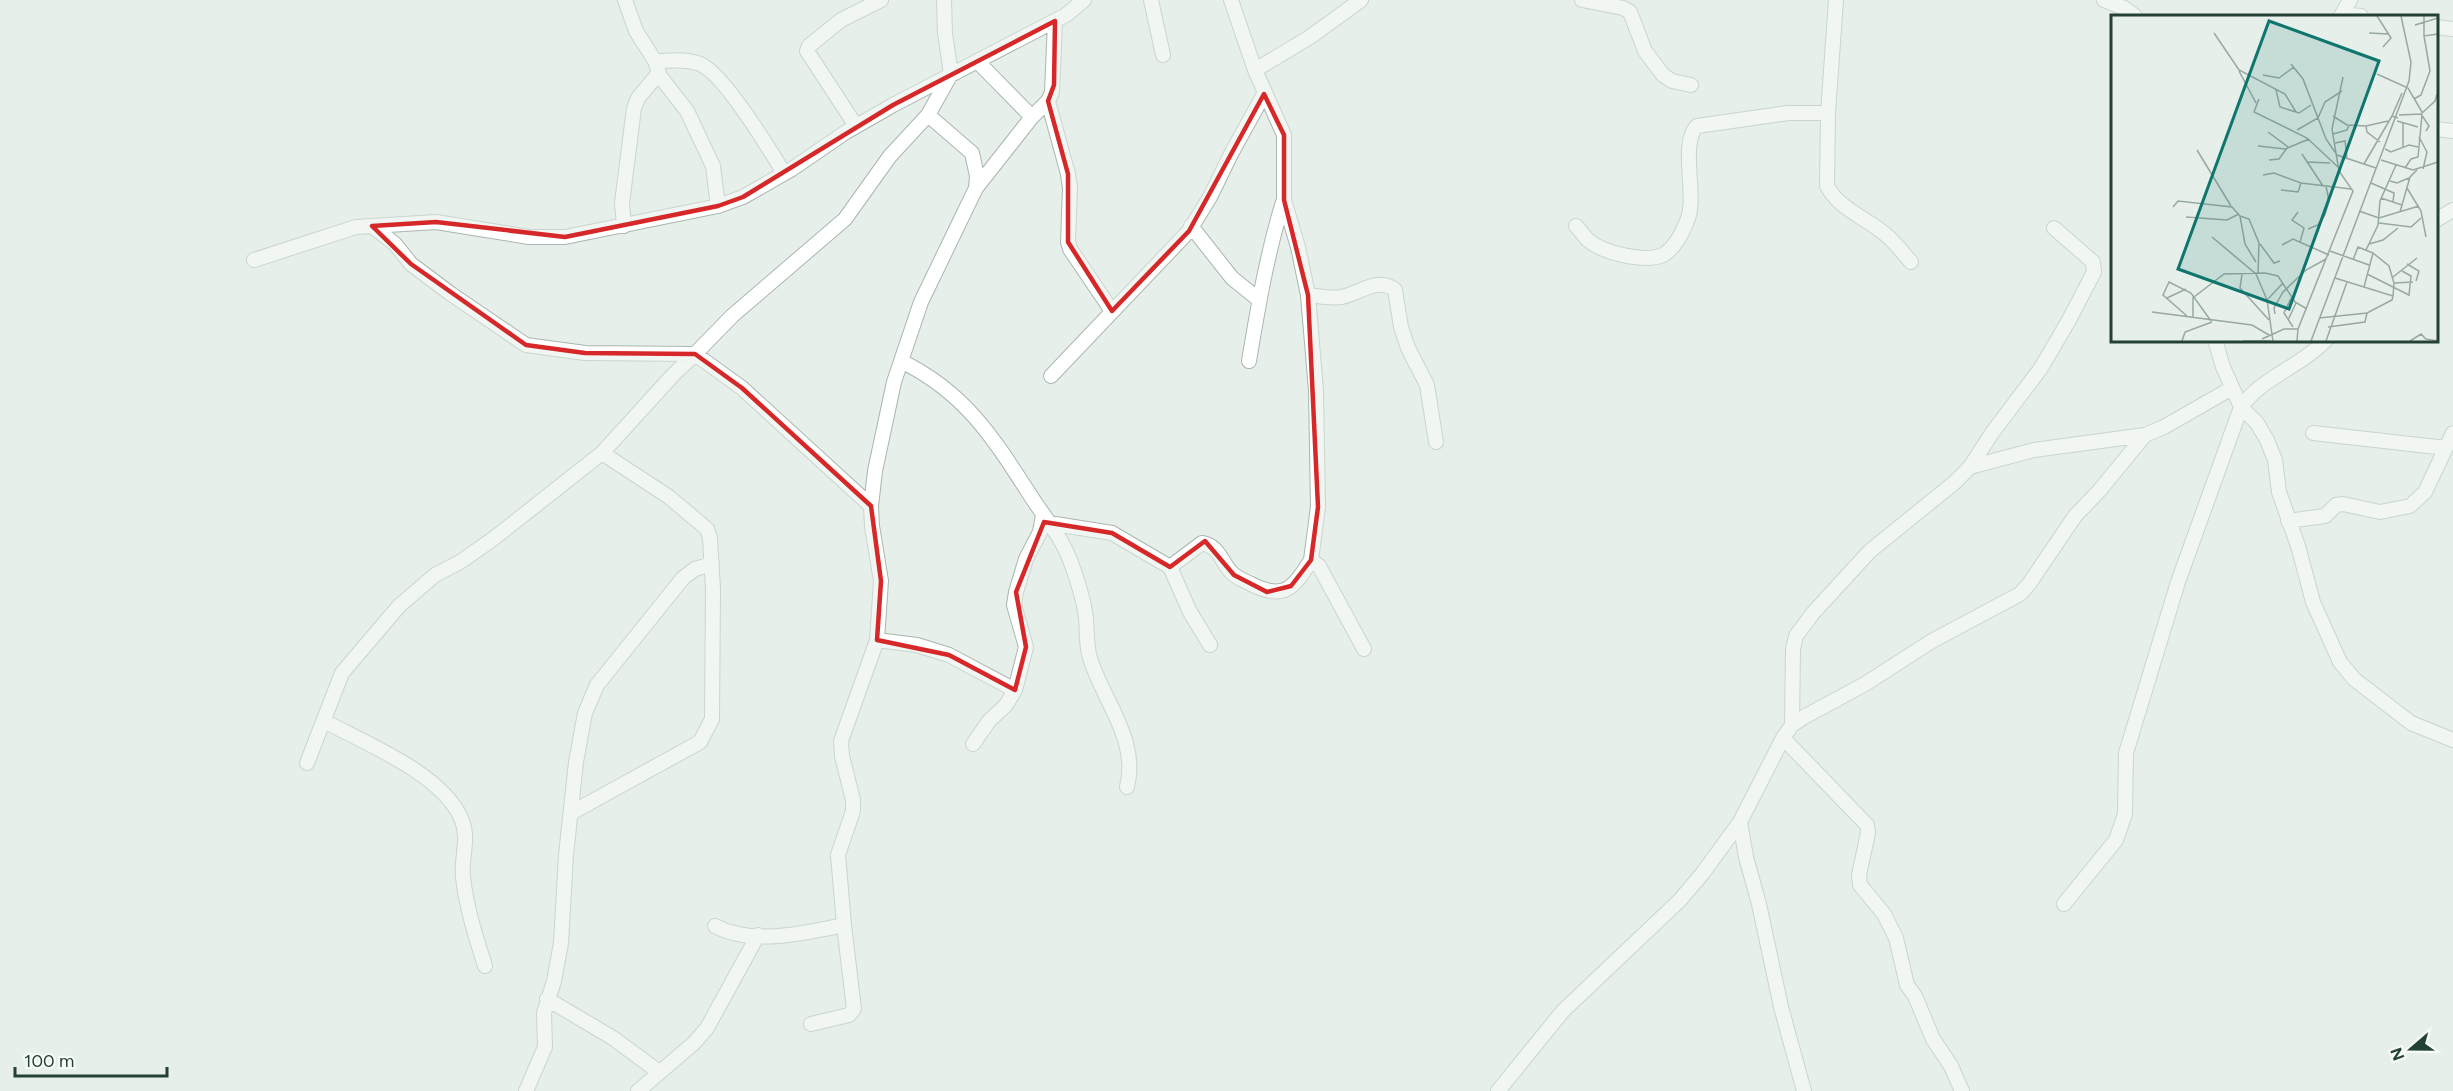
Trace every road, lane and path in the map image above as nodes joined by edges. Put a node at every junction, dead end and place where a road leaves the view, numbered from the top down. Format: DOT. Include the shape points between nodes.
graph roads {
  1 [pos="625,0"];
  2 [pos="881,0"];
  3 [pos="944,0"];
  4 [pos="1084,0"];
  5 [pos="1151,0"];
  6 [pos="1232,0"];
  7 [pos="1361,0"];
  8 [pos="1582,0"];
  9 [pos="1836,0"];
  10 [pos="2104,0"];
  11 [pos="2350,0"];
  12 [pos="2133,15"];
  13 [pos="2351,15"];
  14 [pos="1055,21"];
  15 [pos="2438,27"];
  16 [pos="2453,29"];
  17 [pos="1163,55"];
  18 [pos="655,61"];
  19 [pos="977,61"];
  20 [pos="1255,70"];
  21 [pos="951,74"];
  22 [pos="659,75"];
  23 [pos="1691,85"];
  24 [pos="1264,94"];
  25 [pos="1048,101"];
  26 [pos="1827,113"];
  27 [pos="928,115"];
  28 [pos="1032,117"];
  29 [pos="856,126"];
  30 [pos="2438,129"];
  31 [pos="2453,131"];
  32 [pos="972,153"];
  33 [pos="997,161"];
  34 [pos="784,173"];
  35 [pos="976,188"];
  36 [pos="1284,200"];
  37 [pos="718,207"];
  38 [pos="2453,210"];
  39 [pos="2438,218"];
  40 [pos="372,226"];
  41 [pos="624,226"];
  42 [pos="1191,226"];
  43 [pos="1576,226"];
  44 [pos="2054,228"];
  45 [pos="254,260"];
  46 [pos="1911,262"];
  47 [pos="1308,295"];
  48 [pos="1258,299"];
  49 [pos="1112,311"];
  50 [pos="2216,342"];
  51 [pos="2324,342"];
  52 [pos="695,354"];
  53 [pos="901,361"];
  54 [pos="1249,361"];
  55 [pos="1051,376"];
  56 [pos="2232,388"];
  57 [pos="2241,408"];
  58 [pos="2313,433"];
  59 [pos="2453,433"];
  60 [pos="2145,435"];
  61 [pos="1436,442"];
  62 [pos="2446,448"];
  63 [pos="602,453"];
  64 [pos="1970,466"];
  65 [pos="872,506"];
  66 [pos="1046,519"];
  67 [pos="2288,521"];
  68 [pos="1311,560"];
  69 [pos="712,564"];
  70 [pos="1170,567"];
  71 [pos="877,640"];
  72 [pos="1210,645"];
  73 [pos="1364,649"];
  74 [pos="1015,690"];
  75 [pos="324,721"];
  76 [pos="1792,725"];
  77 [pos="1783,738"];
  78 [pos="2453,741"];
  79 [pos="973,744"];
  80 [pos="307,763"];
  81 [pos="1127,787"];
  82 [pos="571,813"];
  83 [pos="1740,822"];
  84 [pos="2064,904"];
  85 [pos="844,925"];
  86 [pos="715,926"];
  87 [pos="758,935"];
  88 [pos="485,966"];
  89 [pos="547,999"];
  90 [pos="811,1024"];
  91 [pos="659,1072"];
  92 [pos="526,1091"];
  93 [pos="638,1091"];
  94 [pos="1498,1091"];
  95 [pos="1804,1091"];
  96 [pos="1962,1091"];
  1 -- 18 [label="street" via="636,31"];
  2 -- 29 [label="street" via="841,20 807,51"];
  3 -- 21 [label="street"];
  4 -- 14 [label="street"];
  5 -- 17 [label="street"];
  6 -- 20 [label="street"];
  7 -- 20 [label="street"];
  8 -- 23 [label="street" via="1630,12 1645,51 1663,75"];
  9 -- 26 [label="street"];
  10 -- 12 [label="street"];
  11 -- 13 [label="street"];
  14 -- 19 [label="street"];
  14 -- 25 [label="street" via="1054,85"];
  15 -- 16 [label="street"];
  18 -- 22 [label="street"];
  18 -- 34 [label="street" via="704,66 729,91"];
  19 -- 21 [label="street"];
  19 -- 28 [label="street"];
  20 -- 24 [label="street"];
  21 -- 27 [label="street"];
  21 -- 29 [label="street"];
  22 -- 37 [label="street" via="687,111 713,166"];
  22 -- 41 [label="street" via="646,86 634,108 622,203"];
  24 -- 36 [label="street" via="1284,135"];
  24 -- 42 [label="street"];
  25 -- 28 [label="street"];
  25 -- 49 [label="street" via="1068,174 1070,249"];
  26 -- 43 [label="street" via="1788,113 1697,126 1690,138 1690,213 1672,248 1663,255 1644,260 1620,254 1589,241"];
  26 -- 46 [label="street" via="1827,186 1832,196 1886,234"];
  27 -- 32 [label="street"];
  27 -- 52 [label="street" via="890,156 845,219 732,316"];
  28 -- 33 [label="street"];
  29 -- 34 [label="street"];
  30 -- 31 [label="street"];
  32 -- 33 [label="street"];
  32 -- 35 [label="street"];
  33 -- 35 [label="street"];
  34 -- 37 [label="street"];
  35 -- 53 [label="street" via="921,302"];
  36 -- 47 [label="street"];
  36 -- 48 [label="street"];
  37 -- 41 [label="street"];
  38 -- 39 [label="street"];
  40 -- 41 [label="street" via="436,222 529,237 556,237"];
  40 -- 45 [label="street" via="356,227"];
  40 -- 52 [label="street" via="395,244 411,264 526,345 585,353"];
  42 -- 48 [label="street" via="1232,278"];
  42 -- 49 [label="street"];
  44 -- 64 [label="street" via="2086,254 2093,262 2094,272 2041,368"];
  47 -- 61 [label="street" via="1342,297 1372,285 1395,290 1408,348 1427,385"];
  47 -- 68 [label="street" via="1316,390 1318,507"];
  48 -- 54 [label="street"];
  49 -- 55 [label="street"];
  50 -- 56 [label="street"];
  51 -- 57 [label="street" via="2258,387"];
  52 -- 63 [label="street"];
  52 -- 65 [label="street" via="742,388"];
  53 -- 65 [label="street" via="877,460"];
  53 -- 66 [label="street" via="942,385 978,419"];
  56 -- 57 [label="street"];
  56 -- 60 [label="street"];
  57 -- 67 [label="street" via="2267,440"];
  57 -- 84 [label="street" via="2178,582 2129,743 2125,814 2116,840"];
  58 -- 62 [label="street"];
  59 -- 62 [label="street"];
  60 -- 64 [label="street" via="2034,450"];
  60 -- 76 [label="street" via="2075,516 2020,594 1932,641"];
  62 -- 67 [label="street" via="2425,492 2410,506 2380,512 2336,505 2325,516"];
  63 -- 69 [label="street" via="700,521 710,538"];
  63 -- 75 [label="street" via="493,539 435,575 399,606 342,673"];
  64 -- 76 [label="street" via="1870,551 1796,636 1792,658"];
  65 -- 71 [label="street" via="881,581"];
  66 -- 70 [label="street" via="1112,533"];
  66 -- 74 [label="street" via="1016,592 1014,605 1026,647"];
  66 -- 81 [label="street" via="1070,559 1084,605 1089,655 1126,739 1131,771"];
  67 -- 78 [label="street" via="2313,602 2340,662 2354,679 2411,723"];
  68 -- 70 [label="street" via="1299,581 1283,592 1267,592 1234,575 1209,544 1202,543"];
  68 -- 73 [label="street" via="1319,566"];
  69 -- 82 [label="street" via="683,578 597,685 585,713"];
  69 -- 82 [label="street" via="712,718 706,735 700,742"];
  70 -- 72 [label="street"];
  71 -- 74 [label="street" via="917,645 949,655"];
  71 -- 85 [label="street" via="841,741 853,800 838,855"];
  74 -- 79 [label="street"];
  75 -- 80 [label="street"];
  75 -- 88 [label="street" via="429,778 461,817 466,838 463,880"];
  76 -- 77 [label="street"];
  77 -- 83 [label="street"];
  77 -- 96 [label="street" via="1868,825 1860,885 1884,914 1896,938 1908,985"];
  82 -- 89 [label="street" via="561,944"];
  83 -- 94 [label="street" via="1680,900 1563,1011"];
  83 -- 95 [label="street"];
  85 -- 87 [label="street"];
  85 -- 90 [label="street" via="854,1010 849,1015"];
  86 -- 87 [label="street" via="735,934"];
  87 -- 91 [label="street" via="707,1028"];
  89 -- 91 [label="street"];
  89 -- 92 [label="street" via="546,1047"];
  91 -- 93 [label="street"];
}
